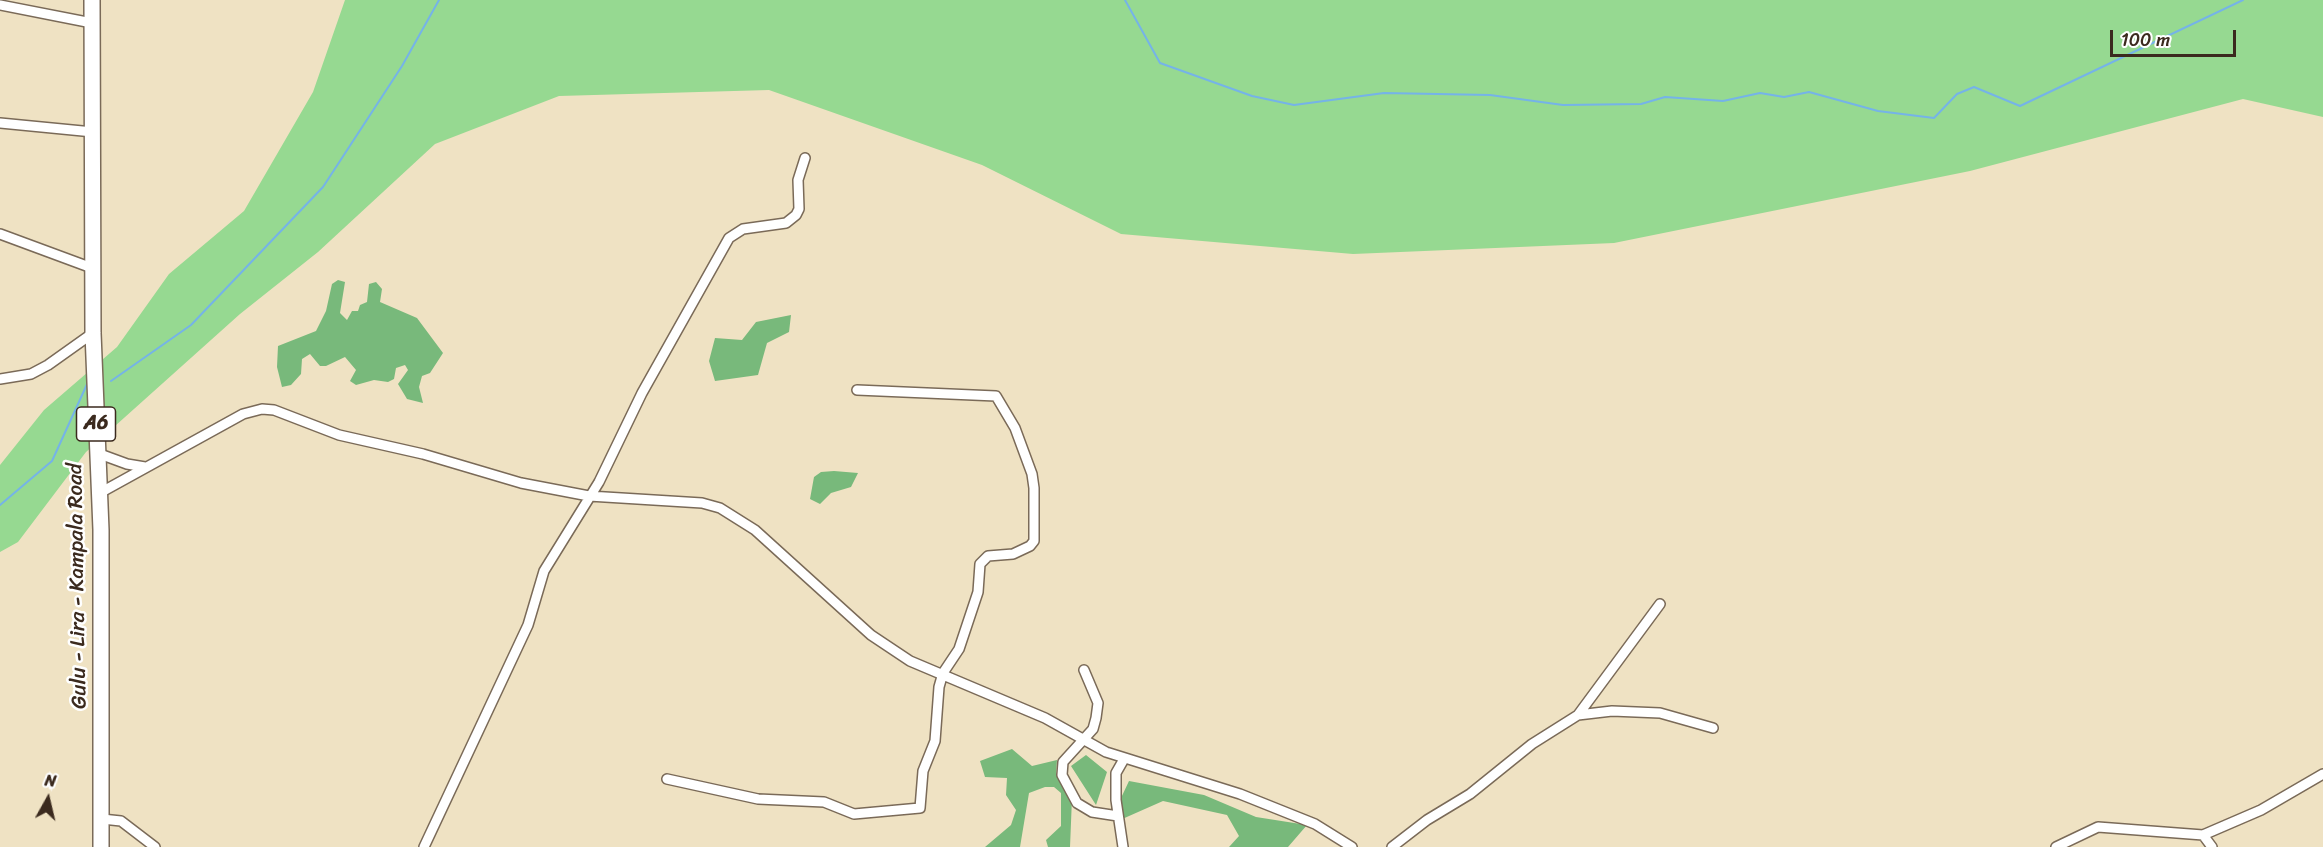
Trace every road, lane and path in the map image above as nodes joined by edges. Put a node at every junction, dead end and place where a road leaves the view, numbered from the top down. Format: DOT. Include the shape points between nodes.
graph roads {
  1 [pos="92,0"];
  2 [pos="0,5"];
  3 [pos="92,23"];
  4 [pos="0,123"];
  5 [pos="93,132"];
  6 [pos="805,158"];
  7 [pos="0,234"];
  8 [pos="92,268"];
  9 [pos="93,333"];
  10 [pos="0,379"];
  11 [pos="857,390"];
  12 [pos="97,453"];
  13 [pos="145,467"];
  14 [pos="98,494"];
  15 [pos="589,496"];
  16 [pos="1660,604"];
  17 [pos="1084,670"];
  18 [pos="943,674"];
  19 [pos="1578,715"];
  20 [pos="1713,728"];
  21 [pos="1083,741"];
  22 [pos="1124,759"];
  23 [pos="2323,774"];
  24 [pos="667,779"];
  25 [pos="1118,816"];
  26 [pos="102,819"];
  27 [pos="2203,835"];
  28 [pos="101,847"];
  29 [pos="155,847"];
  30 [pos="424,847"];
  31 [pos="1123,847"];
  32 [pos="1352,847"];
  33 [pos="1392,847"];
  34 [pos="2056,847"];
  35 [pos="2212,847"];
  1 -- 3 [label="main road, Gulu - Lira - Kampala Road / A6"];
  2 -- 3 [label="street"];
  3 -- 5 [label="main road, Gulu - Lira - Kampala Road / A6"];
  4 -- 5 [label="street"];
  5 -- 8 [label="main road, Gulu - Lira - Kampala Road / A6"];
  6 -- 15 [label="street" via="798,180 796,216 786,223 743,229 729,238"];
  7 -- 8 [label="street"];
  8 -- 9 [label="main road, Gulu - Lira - Kampala Road / A6"];
  9 -- 10 [label="street" via="30,374"];
  9 -- 12 [label="main road, Gulu - Lira - Kampala Road / A6"];
  11 -- 18 [label="street" via="996,396 1015,428 1032,474 1034,541 1022,550 988,556 980,564 978,592 959,649"];
  12 -- 13 [label="street"];
  12 -- 14 [label="main road, Gulu - Lira - Kampala Road / A6"];
  13 -- 14 [label="street"];
  13 -- 15 [label="street" via="243,414 262,409 339,435 423,454 521,483"];
  14 -- 26 [label="main road, Gulu - Lira - Kampala Road / A6"];
  15 -- 18 [label="street" via="671,499 720,508 779,550 871,634 910,660"];
  15 -- 30 [label="street" via="544,571 528,625"];
  16 -- 19 [label="street"];
  17 -- 21 [label="street" via="1098,703 1093,729"];
  18 -- 21 [label="street" via="1045,718"];
  18 -- 24 [label="street" via="935,741 921,778 920,808 854,814 824,802 758,799"];
  19 -- 20 [label="street" via="1612,711 1660,714"];
  19 -- 33 [label="street"];
  21 -- 22 [label="street"];
  21 -- 25 [label="street" via="1063,762 1062,775 1068,790 1077,803 1092,812"];
  22 -- 25 [label="street" via="1116,773"];
  22 -- 32 [label="street" via="1240,794 1315,824"];
  23 -- 27 [label="street" via="2261,810"];
  25 -- 31 [label="street"];
  26 -- 28 [label="main road, Gulu - Lira - Kampala Road / A6"];
  26 -- 29 [label="street" via="121,821"];
  27 -- 34 [label="street" via="2098,827"];
  27 -- 35 [label="street"];
}
